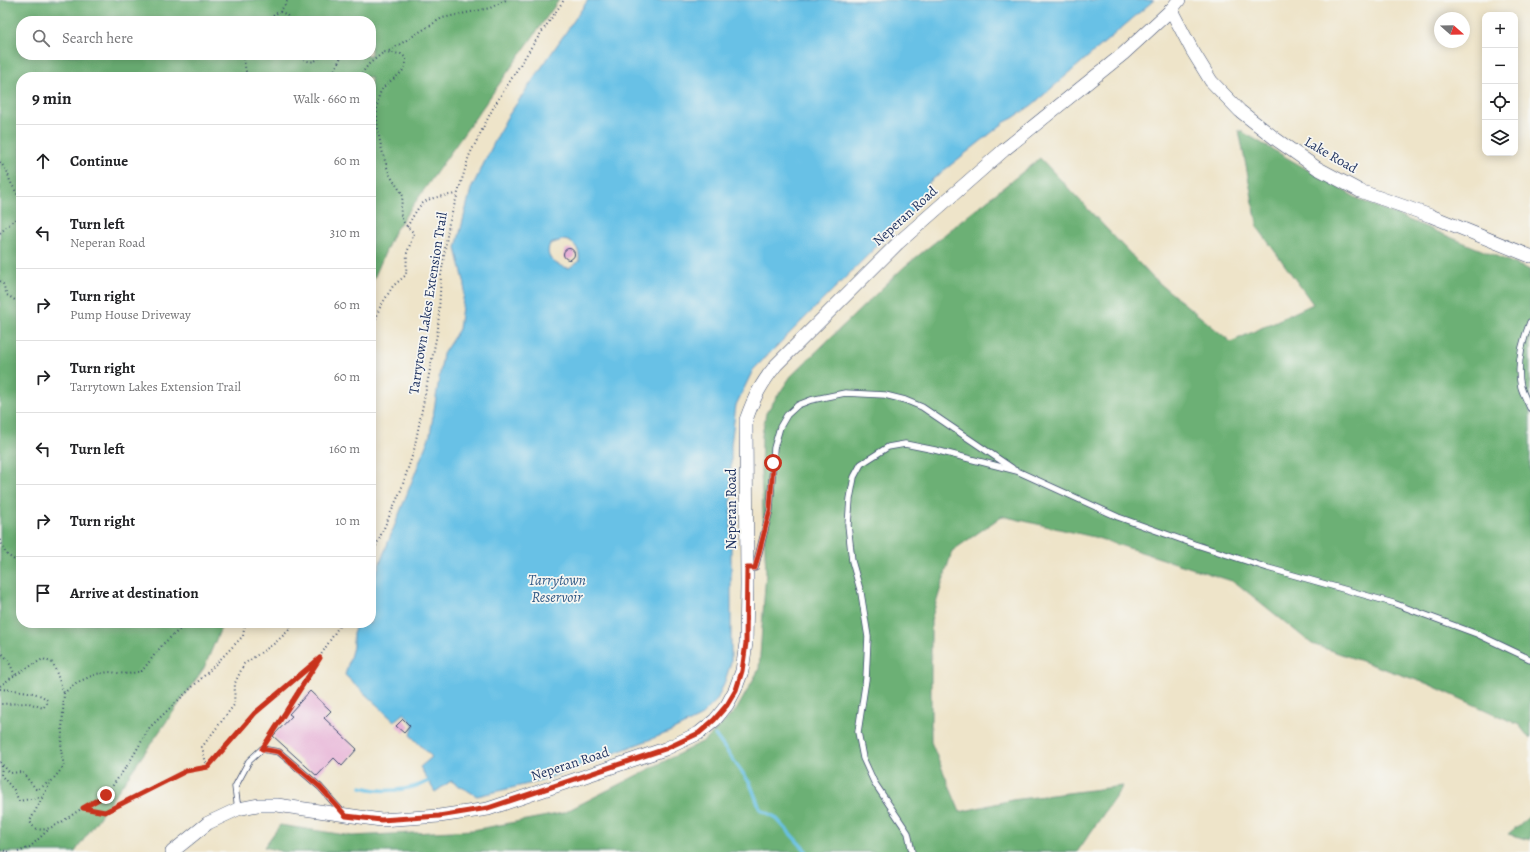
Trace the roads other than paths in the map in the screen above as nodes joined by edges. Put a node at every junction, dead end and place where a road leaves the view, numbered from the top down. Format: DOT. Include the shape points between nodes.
graph roads {
  1 [pos="1175,5"];
  2 [pos="1530,256"];
  3 [pos="1530,322"];
  4 [pos="1530,408"];
  5 [pos="1017,471"];
  6 [pos="747,568"];
  7 [pos="1530,659"];
  8 [pos="238,809"];
  9 [pos="346,816"];
  10 [pos="172,852"];
  11 [pos="912,852"];
  1 -- 2 [label="street, Lake Road" via="1192,50 1212,82 1240,111 1277,140 1317,168 1360,191 1431,216"];
  1 -- 6 [label="street, Neperan Road" via="1123,54 1004,150 898,243 776,365 761,384 752,400 746,420"];
  3 -- 4 [label="lane" via="1522,343 1520,378 1521,388"];
  5 -- 6 [label="lane" via="922,407 904,400 845,393 811,400 798,405 780,426 774,448 770,510 755,568"];
  5 -- 7 [label="lane" via="1118,517 1268,568 1393,603 1477,634"];
  5 -- 11 [label="lane" via="904,444 888,447 872,455 861,464 854,477 848,525 852,561 861,593 868,637 866,680 858,732 863,758 874,782 908,834"];
  6 -- 9 [label="street, Neperan Road" via="746,643 742,671 736,690 727,705 699,733 665,749 488,808 439,816 381,820"];
  8 -- 9 [label="street, Neperan Road" via="277,805"];
  8 -- 9 [label="lane" via="235,787 249,762 262,749 279,752 320,787"];
  8 -- 10 [label="street, Neperan Road" via="208,822"];
}
